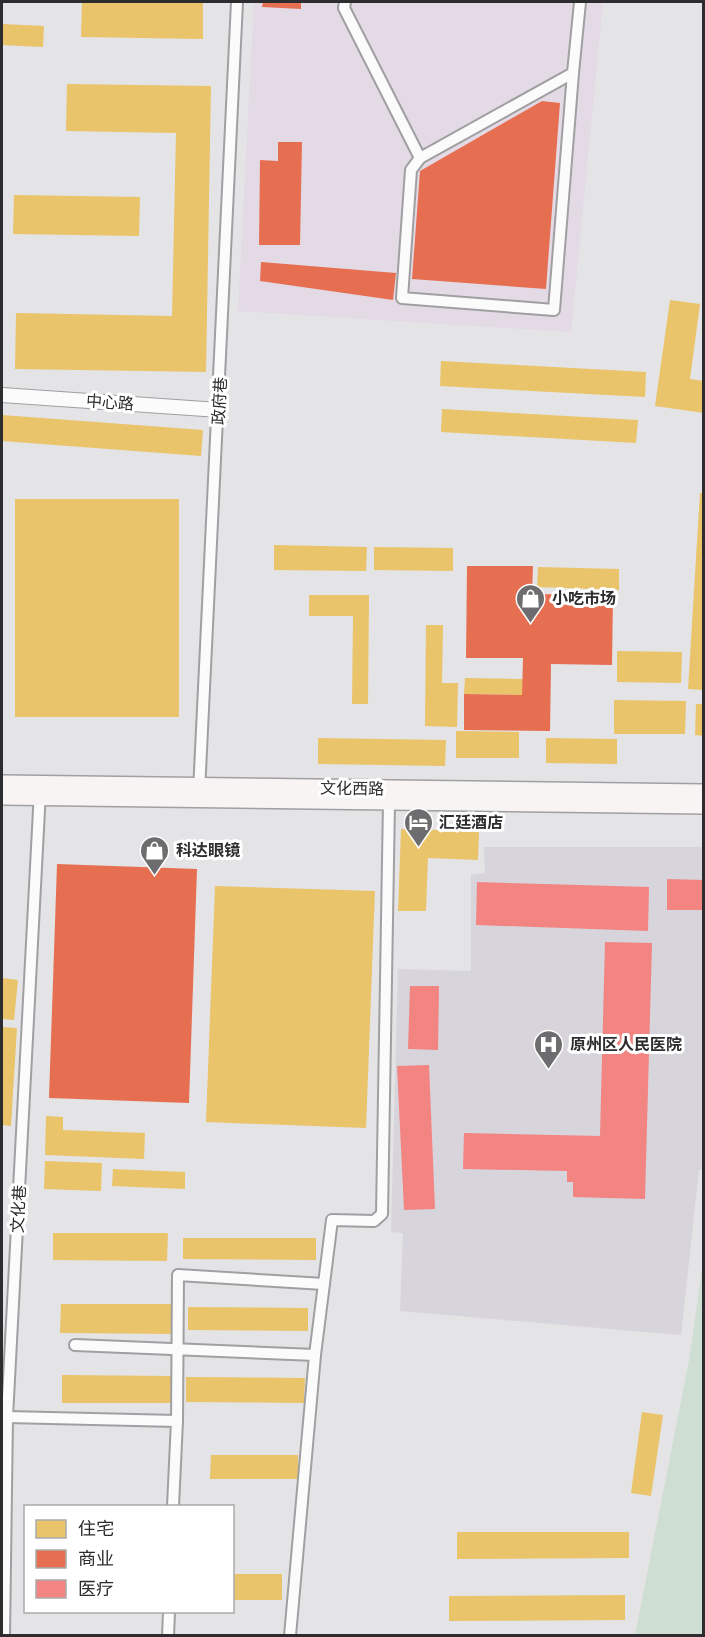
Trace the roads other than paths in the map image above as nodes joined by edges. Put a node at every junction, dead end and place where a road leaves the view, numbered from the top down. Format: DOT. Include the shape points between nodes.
graph roads {
  1 [pos="237,2"];
  2 [pos="345,2"];
  3 [pos="580,2"];
  4 [pos="573,73"];
  5 [pos="420,158"];
  6 [pos="2,394"];
  7 [pos="219,410"];
  8 [pos="2,783"];
  9 [pos="40,790"];
  10 [pos="704,792"];
  11 [pos="199,793"];
  12 [pos="2,797"];
  13 [pos="389,802"];
  14 [pos="704,806"];
  15 [pos="324,1284"];
  16 [pos="75,1345"];
  17 [pos="178,1349"];
  18 [pos="315,1355"];
  19 [pos="8,1417"];
  20 [pos="177,1421"];
  21 [pos="173,1505"];
  22 [pos="169,1613"];
  23 [pos="4,1635"];
  24 [pos="168,1635"];
  25 [pos="290,1635"];
  1 -- 7 [label="street, 政府巷"];
  2 -- 5 [label="street" via="344,8"];
  3 -- 4 [label="street"];
  4 -- 5 [label="street"];
  4 -- 5 [label="street" via="554,310 402,298 411,170"];
  6 -- 7 [label="street, 中心路"];
  7 -- 11 [label="street, 政府巷"];
  8 -- 9 [label="main road, 文化西路"];
  9 -- 11 [label="main road, 文化西路"];
  9 -- 12 [label="main road, 文化西路"];
  9 -- 19 [label="street, 文化巷"];
  10 -- 11 [label="main road, 文化西路"];
  11 -- 13 [label="main road, 文化西路"];
  13 -- 14 [label="main road, 文化西路"];
  13 -- 15 [label="street" via="382,1214 374,1221 332,1220"];
  15 -- 17 [label="street" via="178,1275"];
  15 -- 18 [label="street"];
  16 -- 17 [label="street"];
  17 -- 18 [label="street"];
  17 -- 20 [label="street"];
  18 -- 25 [label="street"];
  19 -- 20 [label="street"];
  19 -- 23 [label="street, 文化巷"];
  20 -- 21 [label="street"];
  22 -- 24 [label="street"];
}
